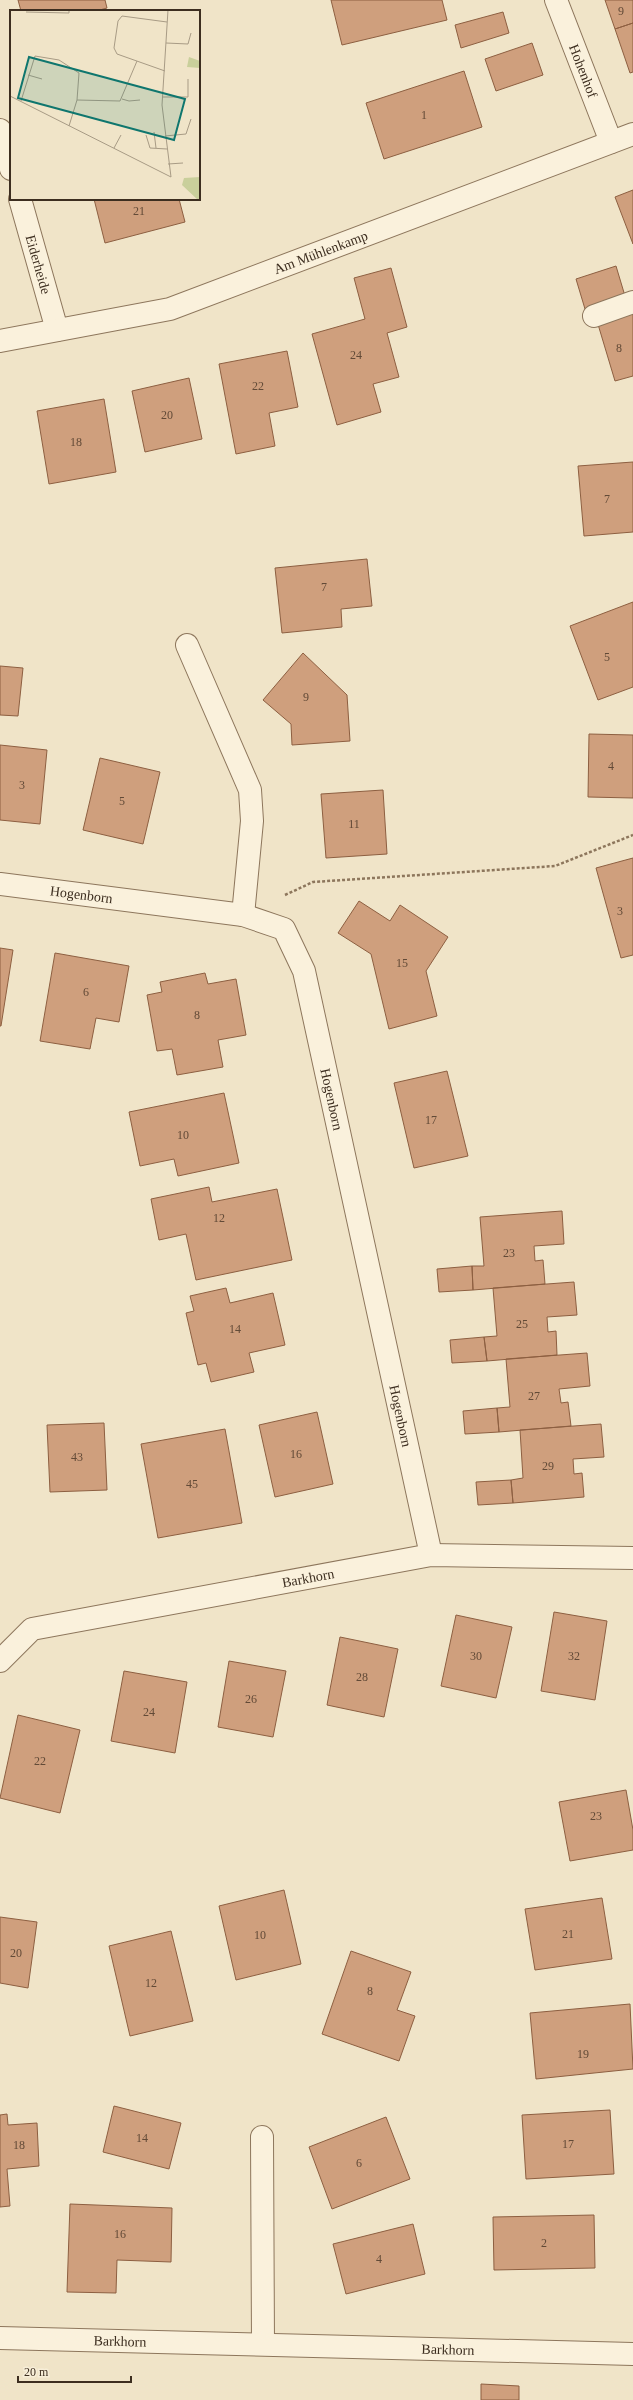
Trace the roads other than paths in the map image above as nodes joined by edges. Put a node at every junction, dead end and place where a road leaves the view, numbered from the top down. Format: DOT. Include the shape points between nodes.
graph roads {
  1 [pos="556,0"];
  2 [pos="0,130"];
  3 [pos="633,134"];
  4 [pos="611,142"];
  5 [pos="10,165"];
  6 [pos="20,200"];
  7 [pos="633,302"];
  8 [pos="594,316"];
  9 [pos="57,330"];
  10 [pos="0,341"];
  11 [pos="187,645"];
  12 [pos="0,884"];
  13 [pos="243,915"];
  14 [pos="430,1555"];
  15 [pos="633,1558"];
  16 [pos="0,1661"];
  17 [pos="262,2137"];
  18 [pos="0,2338"];
  19 [pos="263,2344"];
  20 [pos="633,2354"];
  1 -- 4 [label="street, Hohenhof"];
  2 -- 5 [label="street"];
  3 -- 4 [label="street, Am Mühlenkamp"];
  4 -- 9 [label="street, Am Mühlenkamp" via="170,309"];
  6 -- 9 [label="street, Eiderheide"];
  7 -- 8 [label="street"];
  9 -- 10 [label="street, Am Mühlenkamp"];
  11 -- 13 [label="street" via="250,790 252,821"];
  12 -- 13 [label="street, Hogenborn"];
  13 -- 14 [label="street, Hogenborn" via="284,929 304,970"];
  14 -- 15 [label="street, Barkhorn"];
  14 -- 16 [label="street, Barkhorn" via="32,1629"];
  17 -- 19 [label="street"];
  18 -- 19 [label="street, Barkhorn"];
  19 -- 20 [label="street, Barkhorn"];
}
